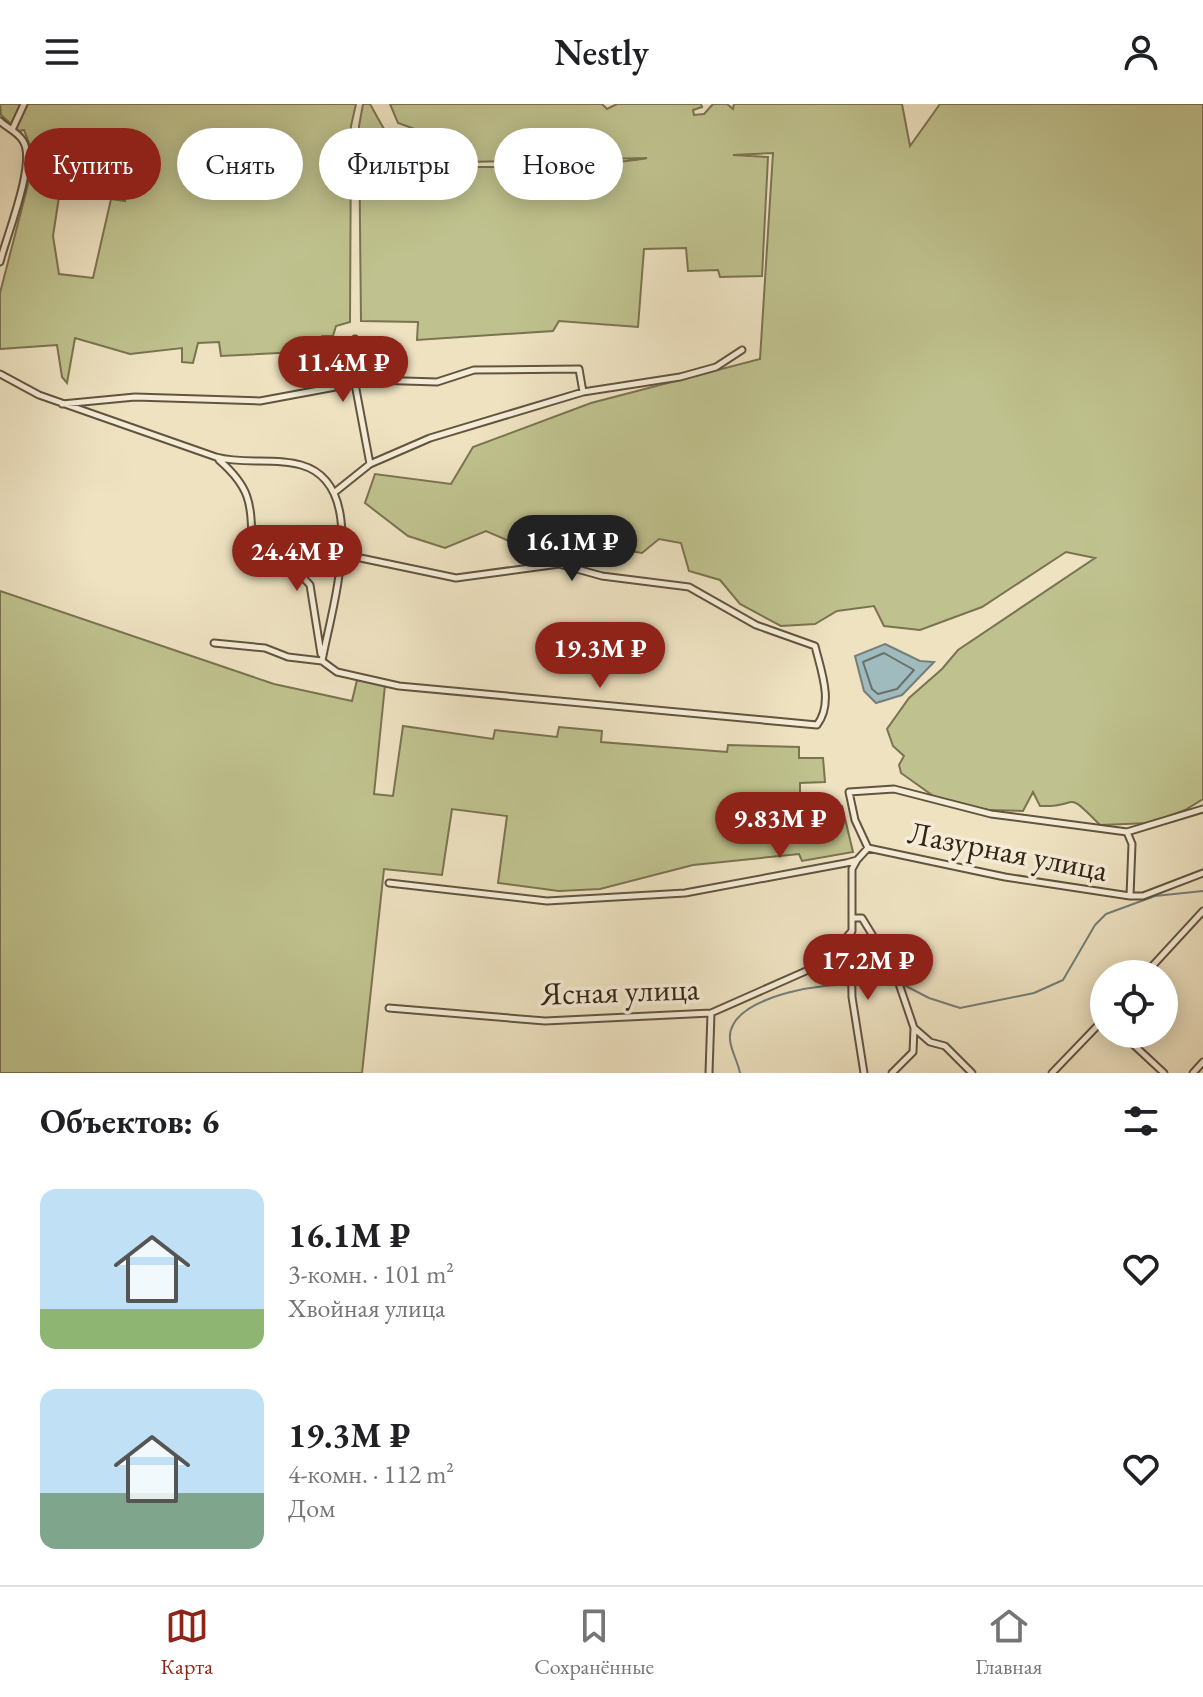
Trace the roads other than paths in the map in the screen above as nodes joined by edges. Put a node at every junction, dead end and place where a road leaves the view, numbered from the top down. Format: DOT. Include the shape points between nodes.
graph roads {
  1 [pos="24,104"];
  2 [pos="0,121"];
  3 [pos="12,130"];
  4 [pos="0,262"];
  5 [pos="355,339"];
  6 [pos="742,350"];
  7 [pos="0,374"];
  8 [pos="355,384"];
  9 [pos="583,392"];
  10 [pos="62,404"];
  11 [pos="216,457"];
  12 [pos="370,464"];
  13 [pos="335,492"];
  14 [pos="342,543"];
  15 [pos="214,643"];
  16 [pos="322,661"];
  17 [pos="1203,809"];
  18 [pos="1127,832"];
  19 [pos="868,848"];
  20 [pos="857,860"];
  21 [pos="1203,873"];
  22 [pos="389,883"];
  23 [pos="1130,896"];
  24 [pos="1203,911"];
  25 [pos="852,918"];
  26 [pos="851,933"];
  27 [pos="1158,960"];
  28 [pos="389,1008"];
  29 [pos="711,1013"];
  30 [pos="914,1028"];
  31 [pos="1090,1034"];
  32 [pos="1137,1048"];
  33 [pos="1203,1062"];
  34 [pos="709,1073"];
  35 [pos="864,1073"];
  36 [pos="892,1073"];
  37 [pos="972,1073"];
  38 [pos="1052,1073"];
  39 [pos="1164,1073"];
  40 [pos="1193,1073"];
  1 -- 3 [label="street"];
  2 -- 3 [label="street"];
  3 -- 4 [label="street" via="27,149 26,165"];
  5 -- 8 [label="street"];
  6 -- 9 [label="street" via="716,367 680,377"];
  7 -- 10 [label="street"];
  8 -- 9 [label="street" via="437,382 474,370 579,369"];
  8 -- 10 [label="street" via="260,401 135,397"];
  8 -- 12 [label="street"];
  9 -- 12 [label="street" via="430,438"];
  10 -- 11 [label="street"];
  11 -- 13 [label="street" via="238,464 304,465"];
  11 -- 16 [label="street" via="237,475 249,496 252,541 269,557 289,562 310,585"];
  12 -- 13 [label="street"];
  13 -- 14 [label="street" via="343,516"];
  14 -- 16 [label="street"];
  14 -- 16 [label="street" via="351,556 456,578 559,564 602,576 689,587 756,625 815,646 827,706 817,725 399,686 337,672"];
  15 -- 16 [label="street"];
  17 -- 18 [label="street"];
  18 -- 19 [label="street" via="991,814 894,789 849,792"];
  18 -- 23 [label="street, Лазурная улица" via="1132,844"];
  19 -- 20 [label="street, Лазурная улица"];
  19 -- 23 [label="street, Лазурная улица"];
  20 -- 22 [label="street" via="685,893 547,901"];
  20 -- 25 [label="street" via="852,869"];
  21 -- 23 [label="street"];
  24 -- 27 [label="street"];
  25 -- 26 [label="street"];
  25 -- 30 [label="street" via="862,918 886,954"];
  26 -- 29 [label="street, Ясная улица" via="824,963"];
  26 -- 35 [label="street" via="852,997"];
  28 -- 29 [label="street, Ясная улица" via="545,1021"];
  29 -- 34 [label="street"];
  30 -- 36 [label="street" via="913,1052"];
  30 -- 37 [label="street" via="930,1042 945,1046"];
  31 -- 38 [label="street"];
  32 -- 39 [label="street"];
  33 -- 40 [label="street"];
}
